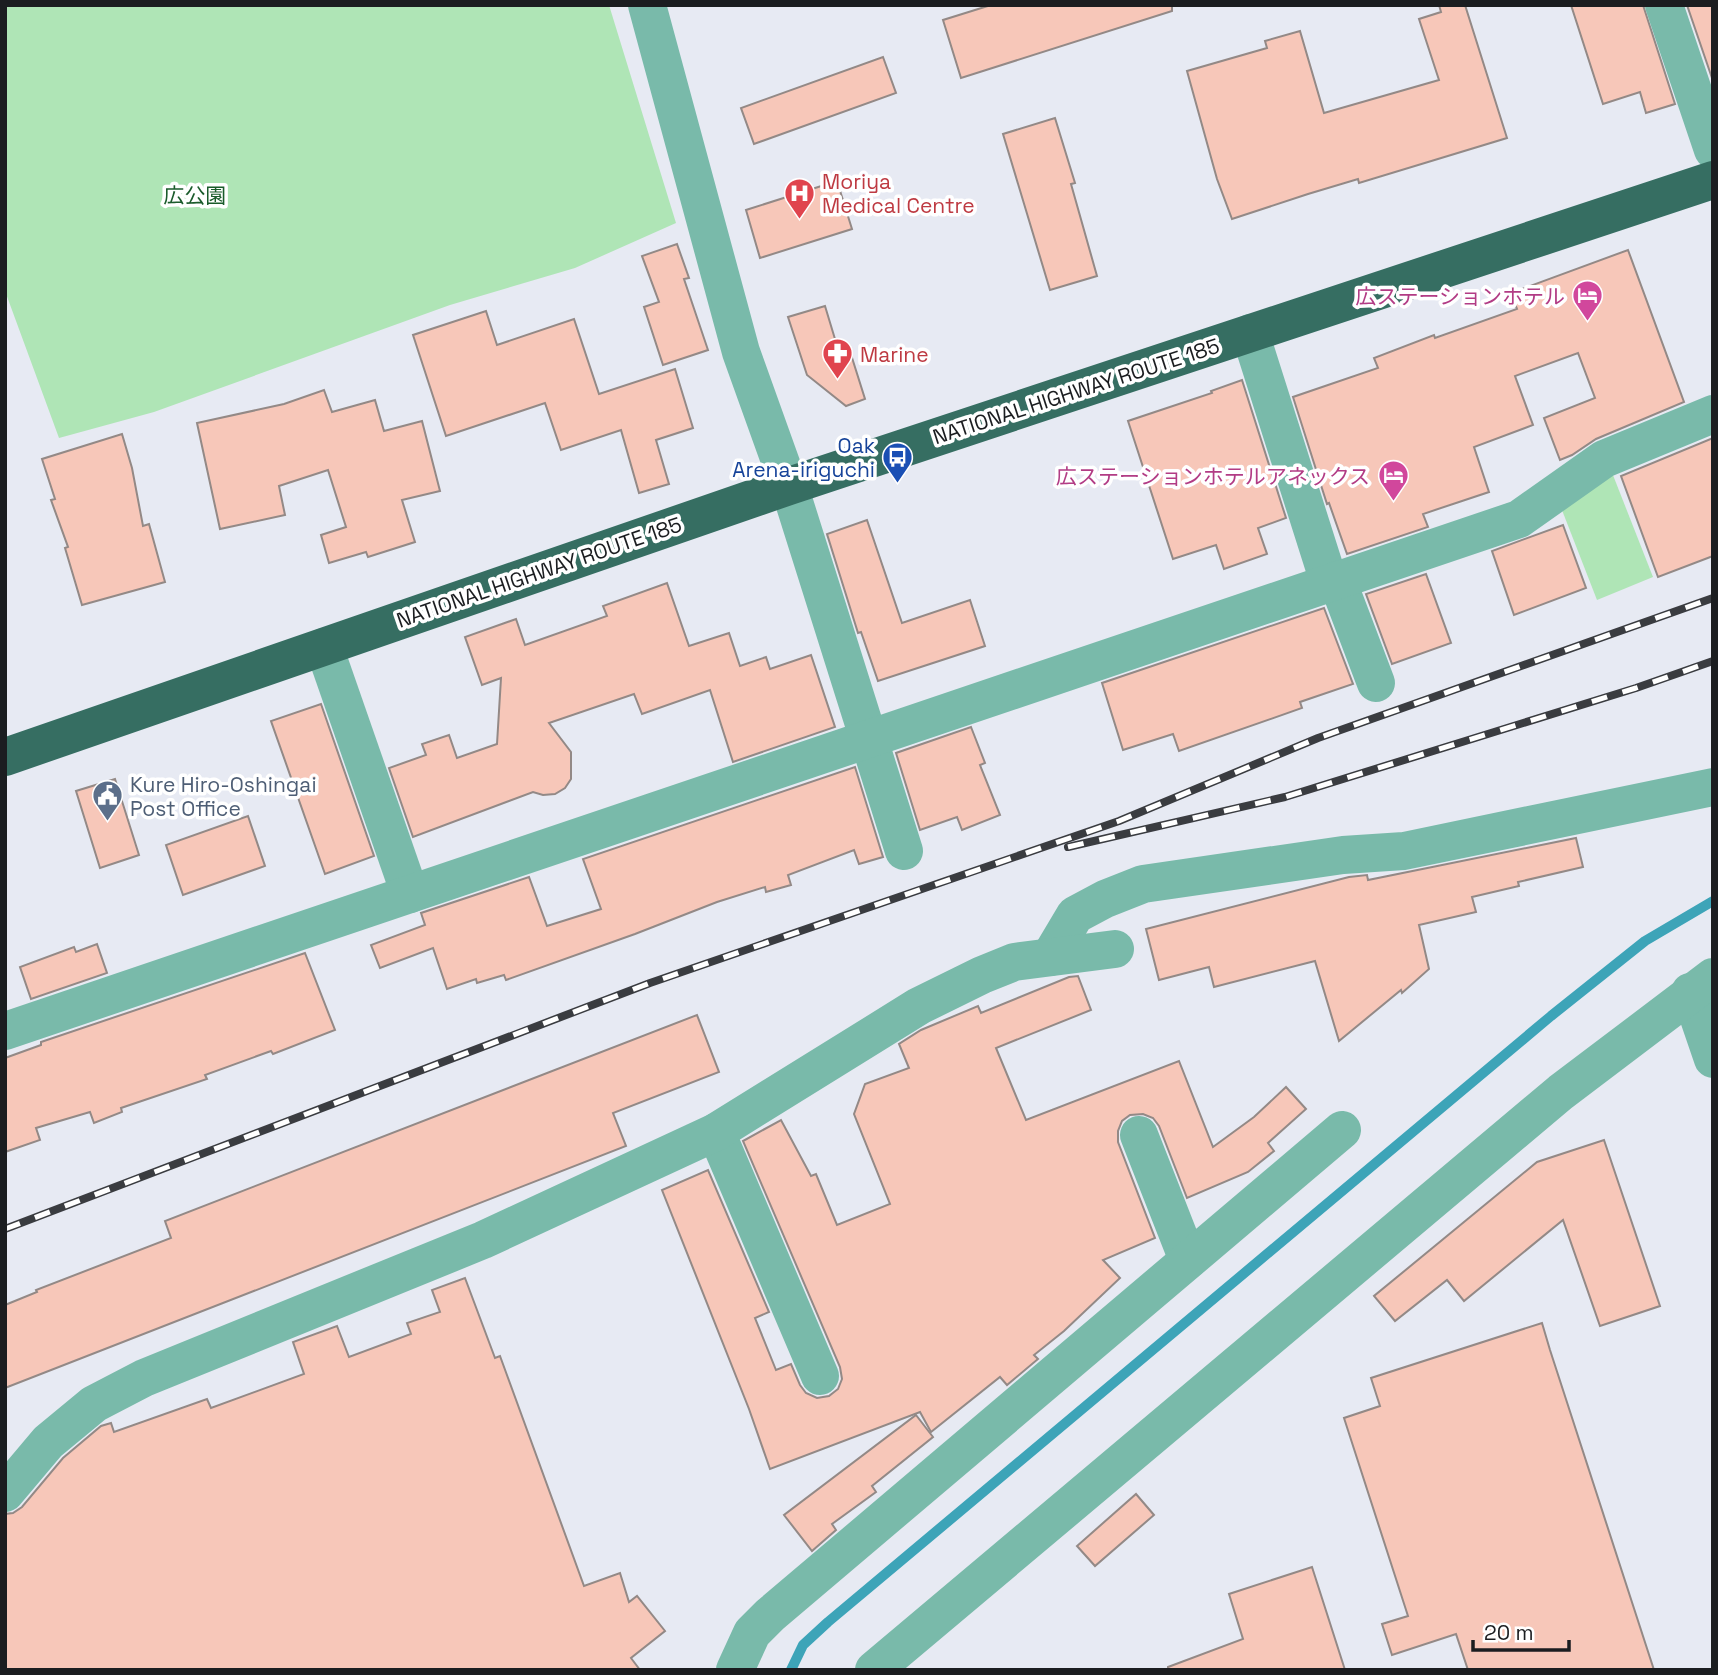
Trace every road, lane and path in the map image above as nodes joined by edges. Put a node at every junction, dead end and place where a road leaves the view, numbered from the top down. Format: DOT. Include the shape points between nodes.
graph roads {
  1 [pos="647,5"];
  2 [pos="1664,5"];
  3 [pos="1713,150"];
  4 [pos="1713,180"];
  5 [pos="1250,333"];
  6 [pos="1713,414"];
  7 [pos="789,486"];
  8 [pos="1333,581"];
  9 [pos="324,647"];
  10 [pos="1376,683"];
  11 [pos="868,739"];
  12 [pos="5,757"];
  13 [pos="1713,787"];
  14 [pos="904,851"];
  15 [pos="410,894"];
  16 [pos="1115,949"];
  17 [pos="1050,957"];
  18 [pos="1702,984"];
  19 [pos="5,1031"];
  20 [pos="1713,1059"];
  21 [pos="1342,1130"];
  22 [pos="716,1132"];
  23 [pos="1139,1135"];
  24 [pos="1188,1260"];
  25 [pos="820,1376"];
  26 [pos="5,1493"];
  27 [pos="736,1670"];
  28 [pos="874,1670"];
  1 -- 7 [label="street" via="741,352"];
  2 -- 3 [label="street"];
  4 -- 5 [label="highway, NATIONAL HIGHWAY ROUTE 185"];
  5 -- 7 [label="highway, NATIONAL HIGHWAY ROUTE 185"];
  5 -- 8 [label="street"];
  6 -- 8 [label="street" via="1604,460 1519,519"];
  7 -- 9 [label="highway, NATIONAL HIGHWAY ROUTE 185"];
  7 -- 11 [label="street"];
  8 -- 10 [label="street"];
  8 -- 11 [label="street"];
  9 -- 12 [label="highway, NATIONAL HIGHWAY ROUTE 185"];
  9 -- 15 [label="street"];
  11 -- 14 [label="street"];
  11 -- 15 [label="street"];
  13 -- 17 [label="street" via="1404,851 1342,855 1143,884 1075,915"];
  15 -- 19 [label="street"];
  16 -- 17 [label="street"];
  17 -- 22 [label="street" via="1014,962 919,1006"];
  18 -- 20 [label="street"];
  18 -- 28 [label="street" via="1561,1093"];
  21 -- 24 [label="street"];
  22 -- 25 [label="street"];
  22 -- 26 [label="street" via="483,1240 124,1388 94,1404 48,1442"];
  23 -- 24 [label="street"];
  24 -- 27 [label="street" via="770,1615 752,1633"];
}
